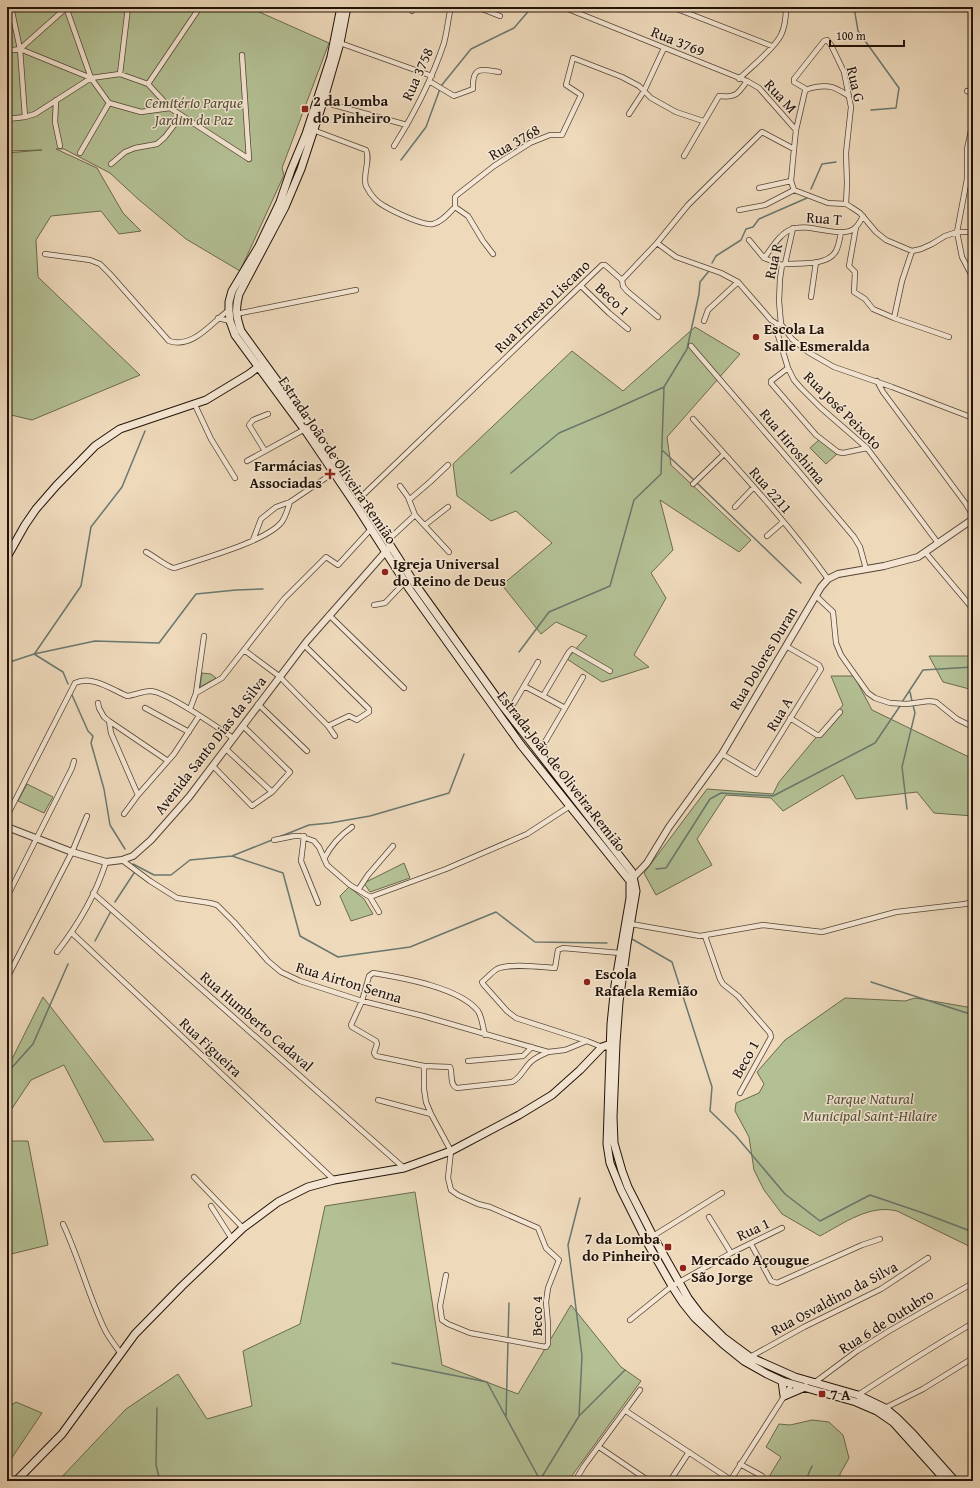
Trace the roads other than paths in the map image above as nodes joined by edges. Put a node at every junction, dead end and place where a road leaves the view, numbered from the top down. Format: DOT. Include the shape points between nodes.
graph roads {
  1 [pos="10,7"];
  2 [pos="74,7"];
  3 [pos="128,7"];
  4 [pos="200,7"];
  5 [pos="341,7"];
  6 [pos="347,7"];
  7 [pos="451,7"];
  8 [pos="477,7"];
  9 [pos="563,7"];
  10 [pos="672,7"];
  11 [pos="781,7"];
  12 [pos="66,8"];
  13 [pos="786,8"];
  14 [pos="680,9"];
  15 [pos="500,16"];
  16 [pos="340,43"];
  17 [pos="772,46"];
  18 [pos="664,48"];
  19 [pos="20,49"];
  20 [pos="7,51"];
  21 [pos="242,54"];
  22 [pos="499,72"];
  23 [pos="120,74"];
  24 [pos="432,76"];
  25 [pos="91,78"];
  26 [pos="739,79"];
  27 [pos="429,81"];
  28 [pos="747,81"];
  29 [pos="148,84"];
  30 [pos="806,89"];
  31 [pos="644,91"];
  32 [pos="967,91"];
  33 [pos="973,94"];
  34 [pos="849,96"];
  35 [pos="56,100"];
  36 [pos="323,102"];
  37 [pos="109,103"];
  38 [pos="170,108"];
  39 [pos="629,114"];
  40 [pos="181,116"];
  41 [pos="25,117"];
  42 [pos="7,119"];
  43 [pos="703,121"];
  44 [pos="973,122"];
  45 [pos="407,125"];
  46 [pos="313,130"];
  47 [pos="796,130"];
  48 [pos="60,146"];
  49 [pos="394,146"];
  50 [pos="794,149"];
  51 [pos="80,153"];
  52 [pos="684,156"];
  53 [pos="111,164"];
  54 [pos="293,164"];
  55 [pos="301,169"];
  56 [pos="289,176"];
  57 [pos="297,179"];
  58 [pos="791,181"];
  59 [pos="759,188"];
  60 [pos="794,190"];
  61 [pos="846,204"];
  62 [pos="455,207"];
  63 [pos="739,210"];
  64 [pos="863,216"];
  65 [pos="856,227"];
  66 [pos="793,228"];
  67 [pos="842,232"];
  68 [pos="957,232"];
  69 [pos="973,232"];
  70 [pos="749,240"];
  71 [pos="657,243"];
  72 [pos="912,251"];
  73 [pos="45,254"];
  74 [pos="493,254"];
  75 [pos="764,258"];
  76 [pos="816,262"];
  77 [pos="784,265"];
  78 [pos="973,278"];
  79 [pos="622,280"];
  80 [pos="738,282"];
  81 [pos="581,286"];
  82 [pos="356,290"];
  83 [pos="811,297"];
  84 [pos="229,310"];
  85 [pos="236,314"];
  86 [pos="658,317"];
  87 [pos="218,318"];
  88 [pos="894,318"];
  89 [pos="704,320"];
  90 [pos="230,321"];
  91 [pos="779,324"];
  92 [pos="628,329"];
  93 [pos="949,336"];
  94 [pos="691,346"];
  95 [pos="261,365"];
  96 [pos="788,368"];
  97 [pos="877,381"];
  98 [pos="195,405"];
  99 [pos="268,414"];
  100 [pos="973,418"];
  101 [pos="693,419"];
  102 [pos="304,429"];
  103 [pos="867,448"];
  104 [pos="264,451"];
  105 [pos="724,454"];
  106 [pos="247,461"];
  107 [pos="448,465"];
  108 [pos="336,471"];
  109 [pos="234,478"];
  110 [pos="693,484"];
  111 [pos="400,486"];
  112 [pos="753,488"];
  113 [pos="360,498"];
  114 [pos="409,500"];
  115 [pos="290,502"];
  116 [pos="735,506"];
  117 [pos="448,507"];
  118 [pos="415,515"];
  119 [pos="973,516"];
  120 [pos="973,519"];
  121 [pos="783,522"];
  122 [pos="425,525"];
  123 [pos="371,529"];
  124 [pos="767,536"];
  125 [pos="253,540"];
  126 [pos="938,543"];
  127 [pos="388,546"];
  128 [pos="146,552"];
  129 [pos="449,552"];
  130 [pos="925,552"];
  131 [pos="7,557"];
  132 [pos="866,569"];
  133 [pos="828,579"];
  134 [pos="405,582"];
  135 [pos="413,587"];
  136 [pos="816,596"];
  137 [pos="374,605"];
  138 [pos="973,609"];
  139 [pos="329,615"];
  140 [pos="204,636"];
  141 [pos="304,645"];
  142 [pos="786,646"];
  143 [pos="244,650"];
  144 [pos="538,662"];
  145 [pos="610,671"];
  146 [pos="279,676"];
  147 [pos="583,677"];
  148 [pos="524,686"];
  149 [pos="404,688"];
  150 [pos="196,693"];
  151 [pos="543,696"];
  152 [pos="98,702"];
  153 [pos="514,703"];
  154 [pos="258,704"];
  155 [pos="145,708"];
  156 [pos="565,708"];
  157 [pos="190,709"];
  158 [pos="840,712"];
  159 [pos="199,716"];
  160 [pos="790,718"];
  161 [pos="109,722"];
  162 [pos="243,726"];
  163 [pos="328,726"];
  164 [pos="973,727"];
  165 [pos="189,732"];
  166 [pos="335,736"];
  167 [pos="233,738"];
  168 [pos="545,742"];
  169 [pos="533,746"];
  170 [pos="226,749"];
  171 [pos="307,751"];
  172 [pos="722,754"];
  173 [pos="542,757"];
  174 [pos="74,761"];
  175 [pos="168,761"];
  176 [pos="535,764"];
  177 [pos="213,766"];
  178 [pos="272,792"];
  179 [pos="138,795"];
  180 [pos="570,806"];
  181 [pos="124,814"];
  182 [pos="7,816"];
  183 [pos="88,816"];
  184 [pos="7,827"];
  185 [pos="352,827"];
  186 [pos="304,836"];
  187 [pos="36,839"];
  188 [pos="274,840"];
  189 [pos="394,846"];
  190 [pos="72,852"];
  191 [pos="324,859"];
  192 [pos="122,860"];
  193 [pos="106,862"];
  194 [pos="632,879"];
  195 [pos="358,890"];
  196 [pos="93,893"];
  197 [pos="7,897"];
  198 [pos="370,897"];
  199 [pos="973,902"];
  200 [pos="318,903"];
  201 [pos="379,912"];
  202 [pos="631,924"];
  203 [pos="72,933"];
  204 [pos="705,936"];
  205 [pos="624,943"];
  206 [pos="57,952"];
  207 [pos="620,953"];
  208 [pos="7,978"];
  209 [pos="362,1001"];
  210 [pos="485,1035"];
  211 [pos="587,1041"];
  212 [pos="613,1044"];
  213 [pos="532,1047"];
  214 [pos="602,1047"];
  215 [pos="548,1052"];
  216 [pos="468,1061"];
  217 [pos="424,1066"];
  218 [pos="740,1093"];
  219 [pos="378,1100"];
  220 [pos="430,1114"];
  221 [pos="451,1151"];
  222 [pos="404,1168"];
  223 [pos="194,1177"];
  224 [pos="334,1180"];
  225 [pos="722,1193"];
  226 [pos="211,1206"];
  227 [pos="709,1218"];
  228 [pos="63,1224"];
  229 [pos="243,1228"];
  230 [pos="782,1228"];
  231 [pos="653,1236"];
  232 [pos="232,1239"];
  233 [pos="880,1239"];
  234 [pos="751,1244"];
  235 [pos="730,1253"];
  236 [pos="928,1258"];
  237 [pos="446,1275"];
  238 [pos="679,1282"];
  239 [pos="973,1283"];
  240 [pos="672,1286"];
  241 [pos="630,1320"];
  242 [pos="973,1323"];
  243 [pos="121,1354"];
  244 [pos="750,1357"];
  245 [pos="973,1358"];
  246 [pos="782,1381"];
  247 [pos="814,1383"];
  248 [pos="792,1384"];
  249 [pos="805,1387"];
  250 [pos="640,1390"];
  251 [pos="843,1391"];
  252 [pos="858,1395"];
  253 [pos="784,1396"];
  254 [pos="885,1408"];
  255 [pos="626,1411"];
  256 [pos="911,1437"];
  257 [pos="598,1447"];
  258 [pos="689,1452"];
  259 [pos="740,1464"];
  260 [pos="730,1480"];
  261 [pos="16,1481"];
  262 [pos="575,1481"];
  263 [pos="649,1481"];
  264 [pos="670,1481"];
  265 [pos="765,1481"];
  266 [pos="946,1481"];
  267 [pos="955,1481"];
  1 -- 19 [label="street"];
  2 -- 12 [label="street"];
  3 -- 23 [label="street"];
  4 -- 29 [label="street"];
  5 -- 54 [label="main road, Estrada João de Oliveira Remião" via="331,57 306,134"];
  6 -- 16 [label="main road"];
  7 -- 24 [label="street, Rua 3758" via="444,42"];
  8 -- 15 [label="street"];
  9 -- 18 [label="street, Rua 3769"];
  10 -- 14 [label="street"];
  11 -- 13 [label="street"];
  12 -- 19 [label="street"];
  12 -- 25 [label="street"];
  13 -- 17 [label="street" via="781,35"];
  14 -- 17 [label="street"];
  16 -- 24 [label="street"];
  16 -- 36 [label="main road"];
  17 -- 26 [label="street"];
  18 -- 26 [label="street, Rua 3769"];
  18 -- 31 [label="street"];
  19 -- 20 [label="street"];
  19 -- 25 [label="street"];
  19 -- 41 [label="street"];
  21 -- 40 [label="street" via="249,159"];
  22 -- 27 [label="street" via="477,71 474,75 473,89 454,96"];
  23 -- 25 [label="street"];
  23 -- 29 [label="street"];
  24 -- 27 [label="street, Rua 3758"];
  25 -- 35 [label="street"];
  25 -- 37 [label="street"];
  26 -- 28 [label="street, Rua 3769"];
  27 -- 45 [label="street, Rua 3758"];
  28 -- 43 [label="street" via="736,95 719,96"];
  28 -- 47 [label="street, Rua M" via="759,88"];
  29 -- 38 [label="street"];
  30 -- 34 [label="street" via="831,86"];
  30 -- 34 [label="street, Rua G" via="794,82 794,79 827,40 844,72"];
  30 -- 47 [label="street"];
  31 -- 39 [label="street"];
  31 -- 43 [label="street" via="651,98 676,112"];
  31 -- 62 [label="street, Rua 3768" via="622,78 573,58 566,85 581,95 562,135 541,138 494,166 455,197"];
  32 -- 33 [label="street"];
  34 -- 61 [label="street, Rua G"];
  35 -- 41 [label="street" via="35,114"];
  35 -- 48 [label="street" via="55,122"];
  36 -- 45 [label="street"];
  36 -- 46 [label="main road"];
  37 -- 38 [label="street" via="141,112"];
  37 -- 51 [label="street"];
  38 -- 40 [label="street"];
  40 -- 53 [label="street" via="157,144 134,148"];
  41 -- 42 [label="street"];
  43 -- 52 [label="street"];
  44 -- 68 [label="street" via="968,149 967,180"];
  45 -- 49 [label="street, Rua 3758"];
  46 -- 55 [label="main road"];
  46 -- 62 [label="street" via="366,150 366,186 375,200 398,213 432,224"];
  47 -- 50 [label="street"];
  50 -- 58 [label="street"];
  50 -- 71 [label="street" via="762,132 688,205"];
  54 -- 55 [label="main road"];
  54 -- 56 [label="main road, Estrada João de Oliveira Remião"];
  55 -- 57 [label="main road"];
  56 -- 57 [label="main road"];
  56 -- 84 [label="main road, Estrada João de Oliveira Remião" via="259,246 232,291"];
  57 -- 85 [label="main road" via="285,207 242,287 236,304"];
  58 -- 59 [label="street"];
  58 -- 60 [label="street"];
  60 -- 61 [label="street" via="828,203"];
  60 -- 63 [label="street" via="765,205"];
  61 -- 64 [label="street"];
  62 -- 74 [label="street" via="468,216"];
  64 -- 65 [label="street, Rua T"];
  64 -- 72 [label="street" via="886,240"];
  65 -- 67 [label="street, Rua T"];
  65 -- 88 [label="street" via="849,266 855,272 854,292 865,299 873,309"];
  66 -- 67 [label="street, Rua T"];
  66 -- 75 [label="street, Rua T" via="779,239"];
  66 -- 77 [label="street, Rua R"];
  67 -- 76 [label="street" via="836,251 831,257"];
  68 -- 69 [label="street"];
  68 -- 72 [label="street" via="922,249"];
  68 -- 78 [label="street" via="962,257"];
  70 -- 75 [label="street"];
  71 -- 79 [label="street"];
  71 -- 80 [label="street" via="676,257 722,273"];
  72 -- 88 [label="street"];
  73 -- 87 [label="street" via="90,260 100,264 169,341 176,344 186,343 197,337"];
  75 -- 77 [label="street"];
  76 -- 77 [label="street"];
  76 -- 83 [label="street"];
  77 -- 91 [label="street, Rua R" via="780,279"];
  79 -- 81 [label="street, Rua Ernesto Liscano" via="604,264"];
  79 -- 86 [label="street" via="627,291"];
  80 -- 89 [label="street" via="708,310"];
  80 -- 91 [label="street" via="772,320"];
  81 -- 92 [label="street, Beco 1"];
  81 -- 113 [label="street, Rua Ernesto Liscano"];
  82 -- 85 [label="street"];
  84 -- 87 [label="street"];
  84 -- 90 [label="main road, Estrada João de Oliveira Remião"];
  85 -- 95 [label="main road, Estrada João de Oliveira Remião" via="242,331"];
  87 -- 90 [label="street"];
  88 -- 93 [label="street"];
  90 -- 95 [label="main road, Estrada João de Oliveira Remião" via="235,335"];
  91 -- 96 [label="street, Rua José Peixoto" via="776,332"];
  91 -- 97 [label="street" via="808,352 834,367"];
  94 -- 132 [label="street, Rua Hiroshima" via="854,537 860,547"];
  95 -- 98 [label="main road"];
  95 -- 102 [label="main road, Estrada João de Oliveira Remião"];
  95 -- 108 [label="main road, Estrada João de Oliveira Remião" via="318,437"];
  96 -- 103 [label="street, Rua José Peixoto" via="801,388"];
  96 -- 103 [label="street" via="771,383 816,435 838,452"];
  97 -- 100 [label="street"];
  97 -- 119 [label="street"];
  98 -- 109 [label="street"];
  98 -- 131 [label="main road" via="120,429 95,446 36,509"];
  99 -- 104 [label="street" via="253,420 250,425"];
  101 -- 105 [label="street, Rua 2211"];
  102 -- 104 [label="street"];
  102 -- 108 [label="main road, Estrada João de Oliveira Remião"];
  103 -- 126 [label="street, Rua José Peixoto"];
  104 -- 106 [label="street"];
  105 -- 110 [label="street"];
  105 -- 112 [label="street, Rua 2211"];
  107 -- 114 [label="street"];
  108 -- 113 [label="main road, Estrada João de Oliveira Remião"];
  108 -- 115 [label="street"];
  108 -- 123 [label="main road, Estrada João de Oliveira Remião"];
  111 -- 114 [label="street"];
  112 -- 116 [label="street"];
  112 -- 121 [label="street, Rua 2211"];
  113 -- 127 [label="main road, Estrada João de Oliveira Remião"];
  114 -- 118 [label="street"];
  115 -- 125 [label="street" via="283,520 273,530"];
  115 -- 125 [label="street" via="276,507 261,519"];
  117 -- 122 [label="street"];
  118 -- 122 [label="street"];
  118 -- 127 [label="street"];
  120 -- 126 [label="street"];
  121 -- 124 [label="street"];
  121 -- 133 [label="street, Rua 2211"];
  122 -- 129 [label="street"];
  123 -- 127 [label="main road, Estrada João de Oliveira Remião"];
  123 -- 143 [label="street" via="338,565 326,557 284,599"];
  125 -- 128 [label="street" via="174,568"];
  126 -- 130 [label="street"];
  127 -- 134 [label="main road, Estrada João de Oliveira Remião"];
  127 -- 135 [label="main road, Estrada João de Oliveira Remião"];
  127 -- 139 [label="street, Avenida Santo Dias da Silva"];
  130 -- 132 [label="street" via="906,561"];
  130 -- 138 [label="street"];
  132 -- 133 [label="street" via="838,574"];
  133 -- 136 [label="street, Rua Dolores Duran"];
  134 -- 135 [label="main road, Estrada João de Oliveira Remião"];
  134 -- 137 [label="street" via="385,603"];
  135 -- 169 [label="main road, Estrada João de Oliveira Remião"];
  135 -- 176 [label="main road, Estrada João de Oliveira Remião"];
  136 -- 142 [label="street, Rua Dolores Duran"];
  136 -- 164 [label="street" via="833,612 836,643 841,655 868,693 890,703 907,704 929,700 936,702 957,719"];
  139 -- 141 [label="street, Avenida Santo Dias da Silva"];
  139 -- 149 [label="street"];
  140 -- 150 [label="street"];
  141 -- 146 [label="street, Avenida Santo Dias da Silva"];
  141 -- 163 [label="street" via="369,709 368,713 357,720 349,716"];
  142 -- 160 [label="street, Rua A" via="821,667"];
  142 -- 172 [label="street, Rua Dolores Duran"];
  143 -- 146 [label="street"];
  143 -- 150 [label="street" via="222,678"];
  144 -- 148 [label="street"];
  145 -- 151 [label="street" via="572,649"];
  146 -- 154 [label="street, Avenida Santo Dias da Silva"];
  146 -- 163 [label="street"];
  147 -- 156 [label="street"];
  148 -- 151 [label="street"];
  148 -- 153 [label="street"];
  150 -- 157 [label="street"];
  151 -- 156 [label="street"];
  152 -- 161 [label="street"];
  154 -- 162 [label="street, Avenida Santo Dias da Silva"];
  154 -- 171 [label="street"];
  155 -- 165 [label="street"];
  156 -- 168 [label="street"];
  157 -- 159 [label="street"];
  157 -- 182 [label="street" via="149,691 127,696 90,680 75,683"];
  158 -- 160 [label="street" via="820,735"];
  159 -- 165 [label="street"];
  159 -- 167 [label="street"];
  160 -- 172 [label="street, Rua A" via="756,774"];
  161 -- 175 [label="street"];
  161 -- 179 [label="street" via="111,733"];
  162 -- 167 [label="street, Avenida Santo Dias da Silva"];
  162 -- 178 [label="street" via="290,772"];
  163 -- 166 [label="street"];
  165 -- 175 [label="street"];
  167 -- 170 [label="street, Avenida Santo Dias da Silva"];
  168 -- 169 [label="street"];
  168 -- 173 [label="street"];
  169 -- 173 [label="main road, Estrada João de Oliveira Remião"];
  170 -- 177 [label="street, Avenida Santo Dias da Silva"];
  170 -- 178 [label="street"];
  172 -- 194 [label="street, Rua Dolores Duran" via="669,827 647,863"];
  173 -- 176 [label="main road" via="539,763"];
  173 -- 194 [label="main road, Estrada João de Oliveira Remião" via="629,868"];
  174 -- 187 [label="street"];
  175 -- 179 [label="street"];
  176 -- 180 [label="main road, Estrada João de Oliveira Remião"];
  177 -- 178 [label="street" via="252,806"];
  177 -- 192 [label="street, Avenida Santo Dias da Silva" via="151,840 133,856"];
  179 -- 181 [label="street"];
  180 -- 194 [label="main road, Estrada João de Oliveira Remião"];
  180 -- 198 [label="street" via="527,834 446,869"];
  183 -- 190 [label="street"];
  184 -- 187 [label="street, Avenida Santo Dias da Silva"];
  185 -- 191 [label="street" via="330,846"];
  186 -- 188 [label="street"];
  186 -- 191 [label="street" via="314,841"];
  186 -- 200 [label="street" via="301,861"];
  187 -- 190 [label="street, Avenida Santo Dias da Silva"];
  187 -- 197 [label="street"];
  189 -- 195 [label="street"];
  190 -- 193 [label="street, Avenida Santo Dias da Silva"];
  190 -- 208 [label="street"];
  191 -- 195 [label="street" via="327,865"];
  192 -- 193 [label="street, Avenida Santo Dias da Silva"];
  192 -- 209 [label="street, Rua Airton Senna" via="177,898 217,905 280,972"];
  193 -- 196 [label="street"];
  194 -- 202 [label="main road" via="636,891"];
  194 -- 205 [label="main road"];
  195 -- 198 [label="street"];
  196 -- 203 [label="street"];
  196 -- 222 [label="street, Rua Humberto Cadaval"];
  198 -- 201 [label="street"];
  199 -- 204 [label="street" via="896,912 822,932 763,925"];
  202 -- 204 [label="street"];
  202 -- 205 [label="main road"];
  203 -- 206 [label="street"];
  203 -- 224 [label="street, Rua Figueira"];
  204 -- 218 [label="street, Beco 1" via="723,984 738,996 771,1037"];
  205 -- 207 [label="main road"];
  205 -- 212 [label="main road"];
  207 -- 211 [label="street" via="563,948 558,950 555,968 504,967 496,970 482,982 516,1018"];
  207 -- 212 [label="main road" via="614,993"];
  209 -- 210 [label="street, Rua Airton Senna"];
  209 -- 210 [label="street" via="370,974 408,979 446,990 467,1002 479,1012"];
  209 -- 217 [label="street" via="352,1027 376,1041 374,1055"];
  210 -- 213 [label="street, Rua Airton Senna"];
  211 -- 214 [label="street"];
  211 -- 215 [label="street, Rua Airton Senna" via="565,1050"];
  212 -- 214 [label="main road"];
  212 -- 231 [label="main road" via="614,1143 628,1187"];
  212 -- 240 [label="main road" via="607,1144 610,1163 648,1244"];
  213 -- 215 [label="street, Rua Airton Senna"];
  213 -- 216 [label="street" via="523,1056"];
  214 -- 221 [label="main road" via="552,1095"];
  215 -- 217 [label="street" via="528,1064 519,1079 512,1082 457,1088 452,1084 450,1067"];
  217 -- 220 [label="street" via="424,1090"];
  219 -- 220 [label="street"];
  220 -- 221 [label="street"];
  221 -- 222 [label="main road"];
  221 -- 237 [label="street, Beco 4" via="448,1178 451,1190 538,1228 546,1248 559,1260 548,1288 546,1347 470,1333 442,1320 440,1306"];
  222 -- 224 [label="main road"];
  223 -- 229 [label="street"];
  224 -- 229 [label="main road" via="308,1188 278,1202"];
  225 -- 231 [label="street"];
  226 -- 232 [label="street"];
  227 -- 235 [label="street"];
  228 -- 243 [label="street" via="104,1330"];
  229 -- 232 [label="main road"];
  230 -- 234 [label="street, Rua 1"];
  231 -- 238 [label="main road"];
  232 -- 243 [label="main road" via="140,1329"];
  233 -- 234 [label="street" via="777,1283 771,1281"];
  234 -- 235 [label="street, Rua 1"];
  235 -- 238 [label="street, Rua 1"];
  236 -- 244 [label="street, Rua Osvaldino da Silva" via="881,1289"];
  238 -- 240 [label="street, Rua 1"];
  238 -- 244 [label="main road" via="700,1314 723,1337"];
  239 -- 247 [label="street, Rua 6 de Outubro" via="857,1351"];
  240 -- 241 [label="street, Rua 1"];
  240 -- 246 [label="main road" via="695,1318 723,1344 744,1361"];
  242 -- 252 [label="street" via="900,1366"];
  243 -- 261 [label="main road" via="62,1434"];
  244 -- 247 [label="main road"];
  244 -- 248 [label="main road"];
  245 -- 254 [label="street" via="923,1389"];
  246 -- 248 [label="main road"];
  246 -- 253 [label="main road"];
  247 -- 251 [label="main road"];
  248 -- 249 [label="main road"];
  248 -- 251 [label="main road"];
  248 -- 253 [label="street"];
  249 -- 253 [label="main road"];
  249 -- 256 [label="main road" via="877,1411"];
  250 -- 255 [label="street"];
  251 -- 252 [label="main road"];
  252 -- 254 [label="main road"];
  253 -- 259 [label="street"];
  254 -- 256 [label="main road" via="897,1418"];
  255 -- 257 [label="street"];
  255 -- 258 [label="street"];
  256 -- 266 [label="main road"];
  256 -- 267 [label="main road"];
  257 -- 262 [label="street"];
  257 -- 263 [label="street"];
  258 -- 260 [label="street"];
  258 -- 264 [label="street"];
  259 -- 260 [label="street"];
  259 -- 265 [label="street" via="762,1476"];
}
